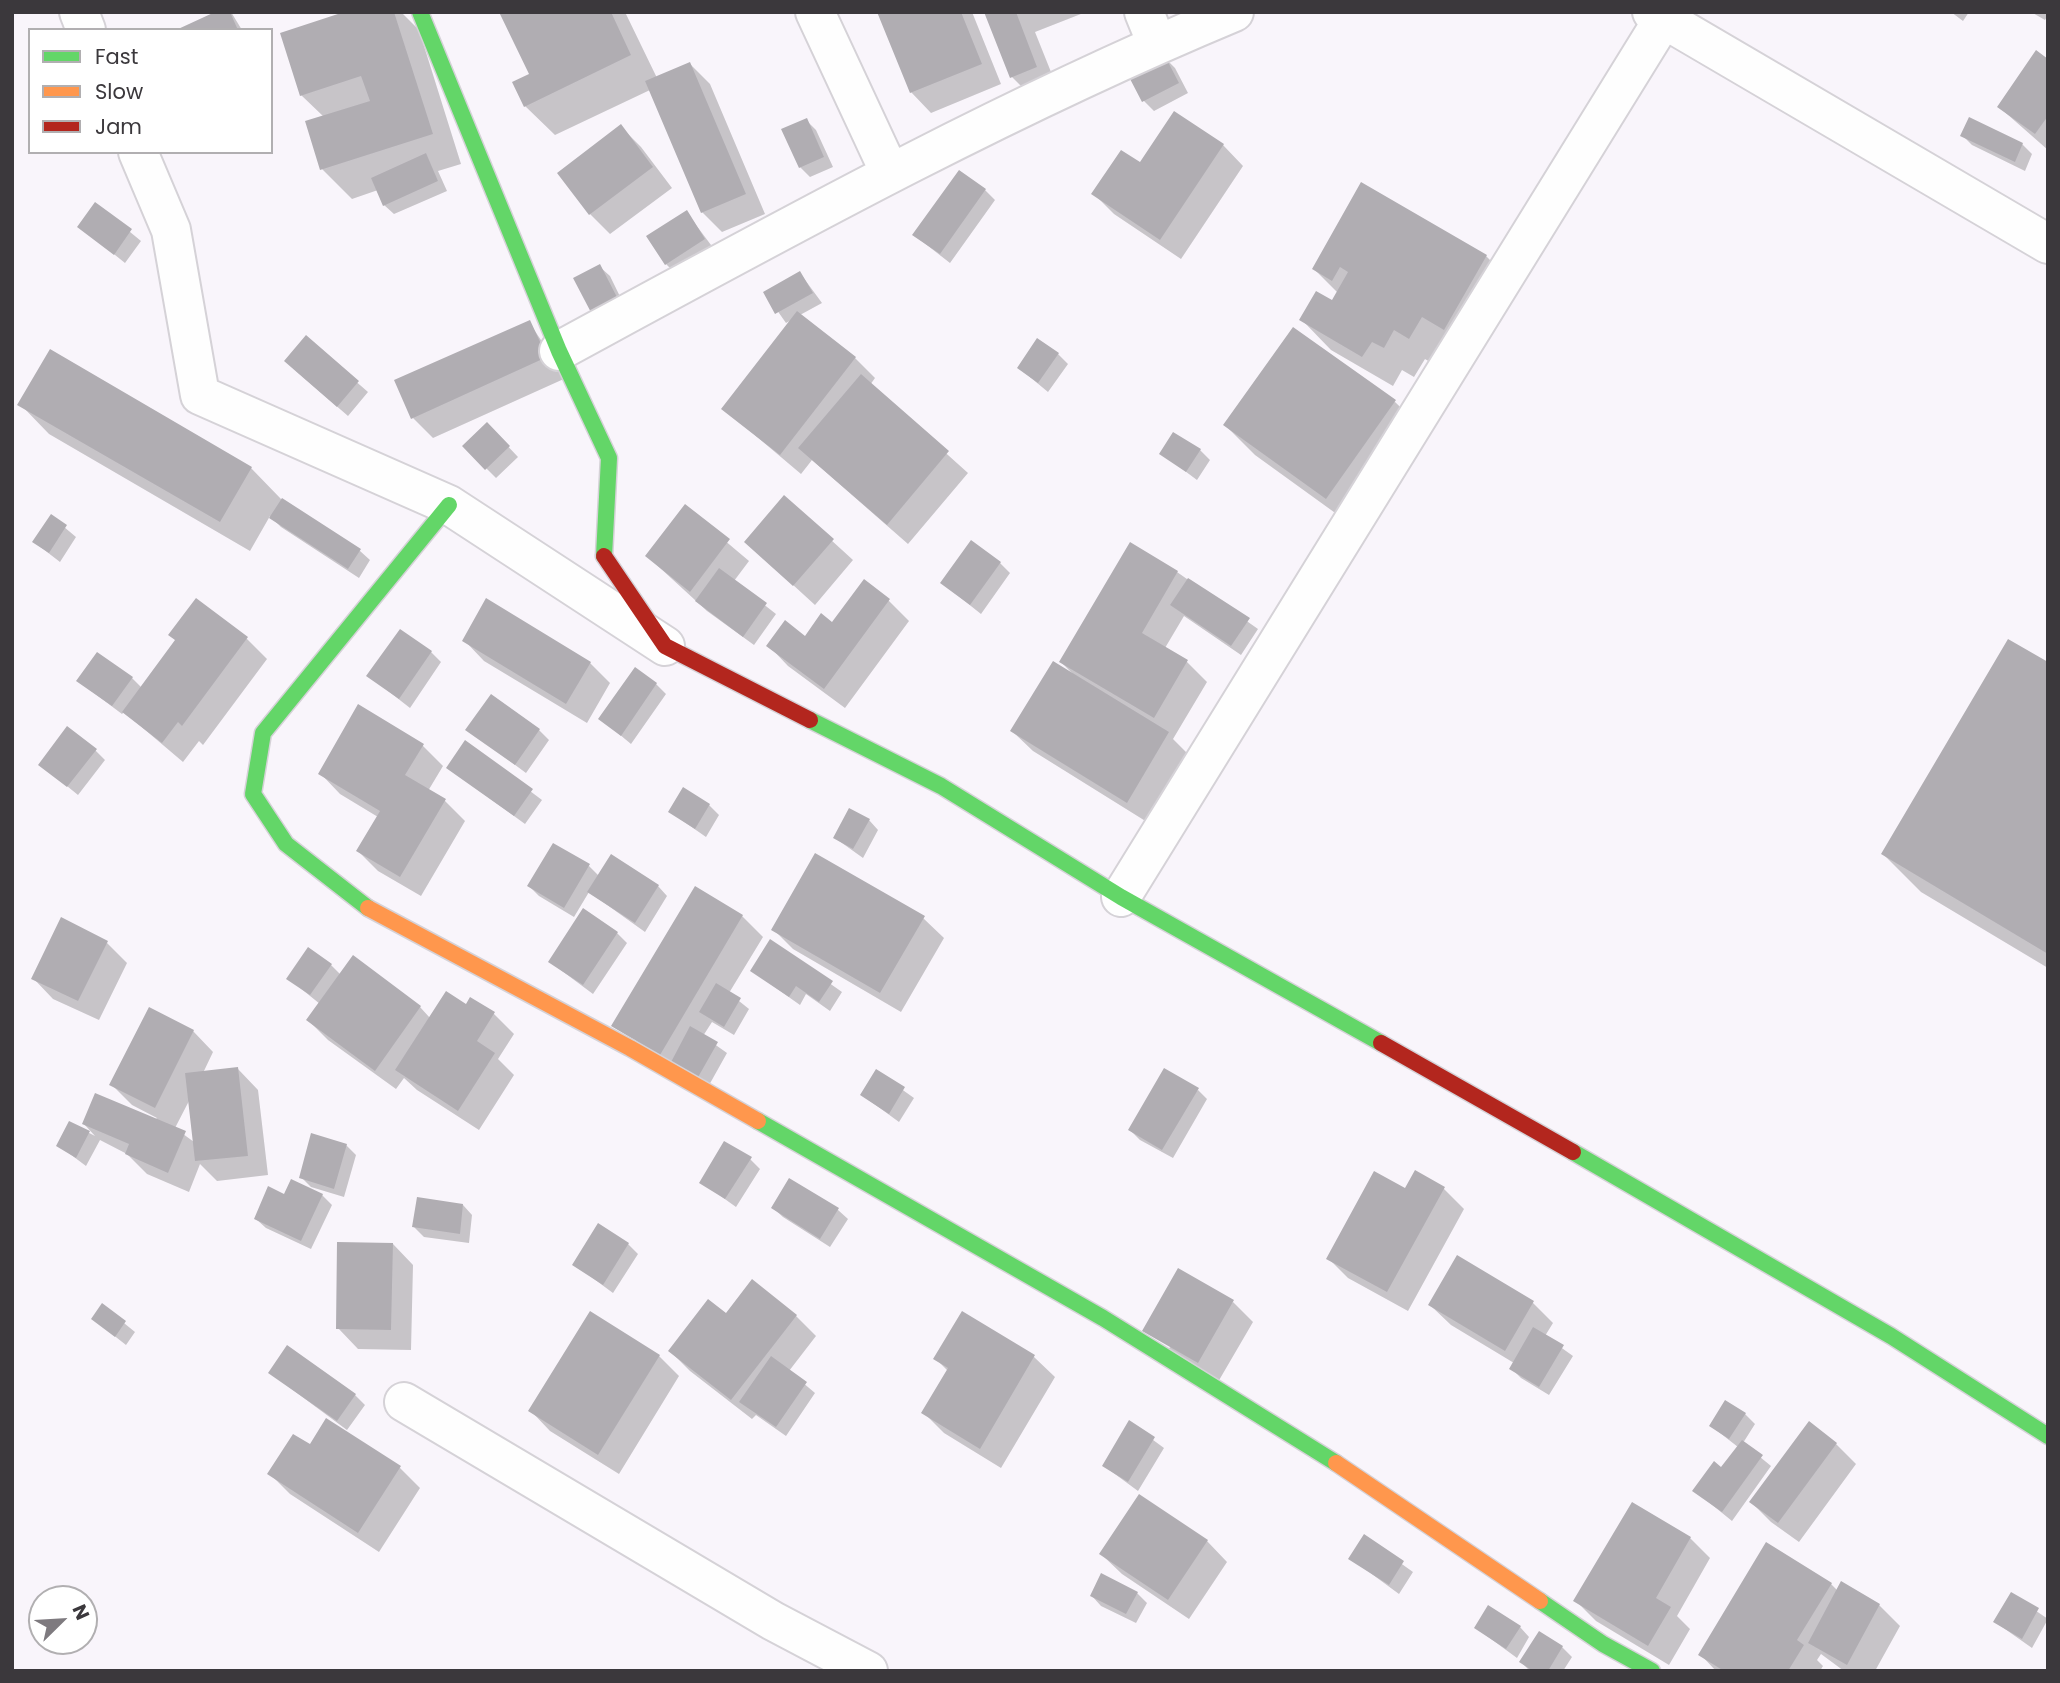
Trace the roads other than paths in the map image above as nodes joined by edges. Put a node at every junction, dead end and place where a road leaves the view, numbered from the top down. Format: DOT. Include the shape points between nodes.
graph roads {
  1 [pos="420,12"];
  2 [pos="815,12"];
  3 [pos="1234,12"];
  4 [pos="1658,15"];
  5 [pos="1151,28"];
  6 [pos="139,154"];
  7 [pos="890,173"];
  8 [pos="2048,244"];
  9 [pos="559,351"];
  10 [pos="449,505"];
  11 [pos="665,646"];
  12 [pos="1121,897"];
  13 [pos="404,1402"];
  14 [pos="2048,1436"];
  15 [pos="868,1671"];
  16 [pos="1652,1671"];
  1 -- 9 [label="street"];
  2 -- 7 [label="street"];
  3 -- 5 [label="street"];
  4 -- 8 [label="street"];
  4 -- 12 [label="street"];
  5 -- 7 [label="street"];
  6 -- 10 [label="street" via="171,230 200,395"];
  7 -- 9 [label="street"];
  9 -- 11 [label="street" via="609,458 603,554"];
  10 -- 11 [label="street"];
  10 -- 16 [label="street" via="263,733 253,794 286,844 358,902 630,1048 1103,1318 1385,1494 1603,1644"];
  11 -- 12 [label="street" via="941,786"];
  12 -- 14 [label="street" via="1891,1336"];
  13 -- 15 [label="street" via="773,1621"];
}
